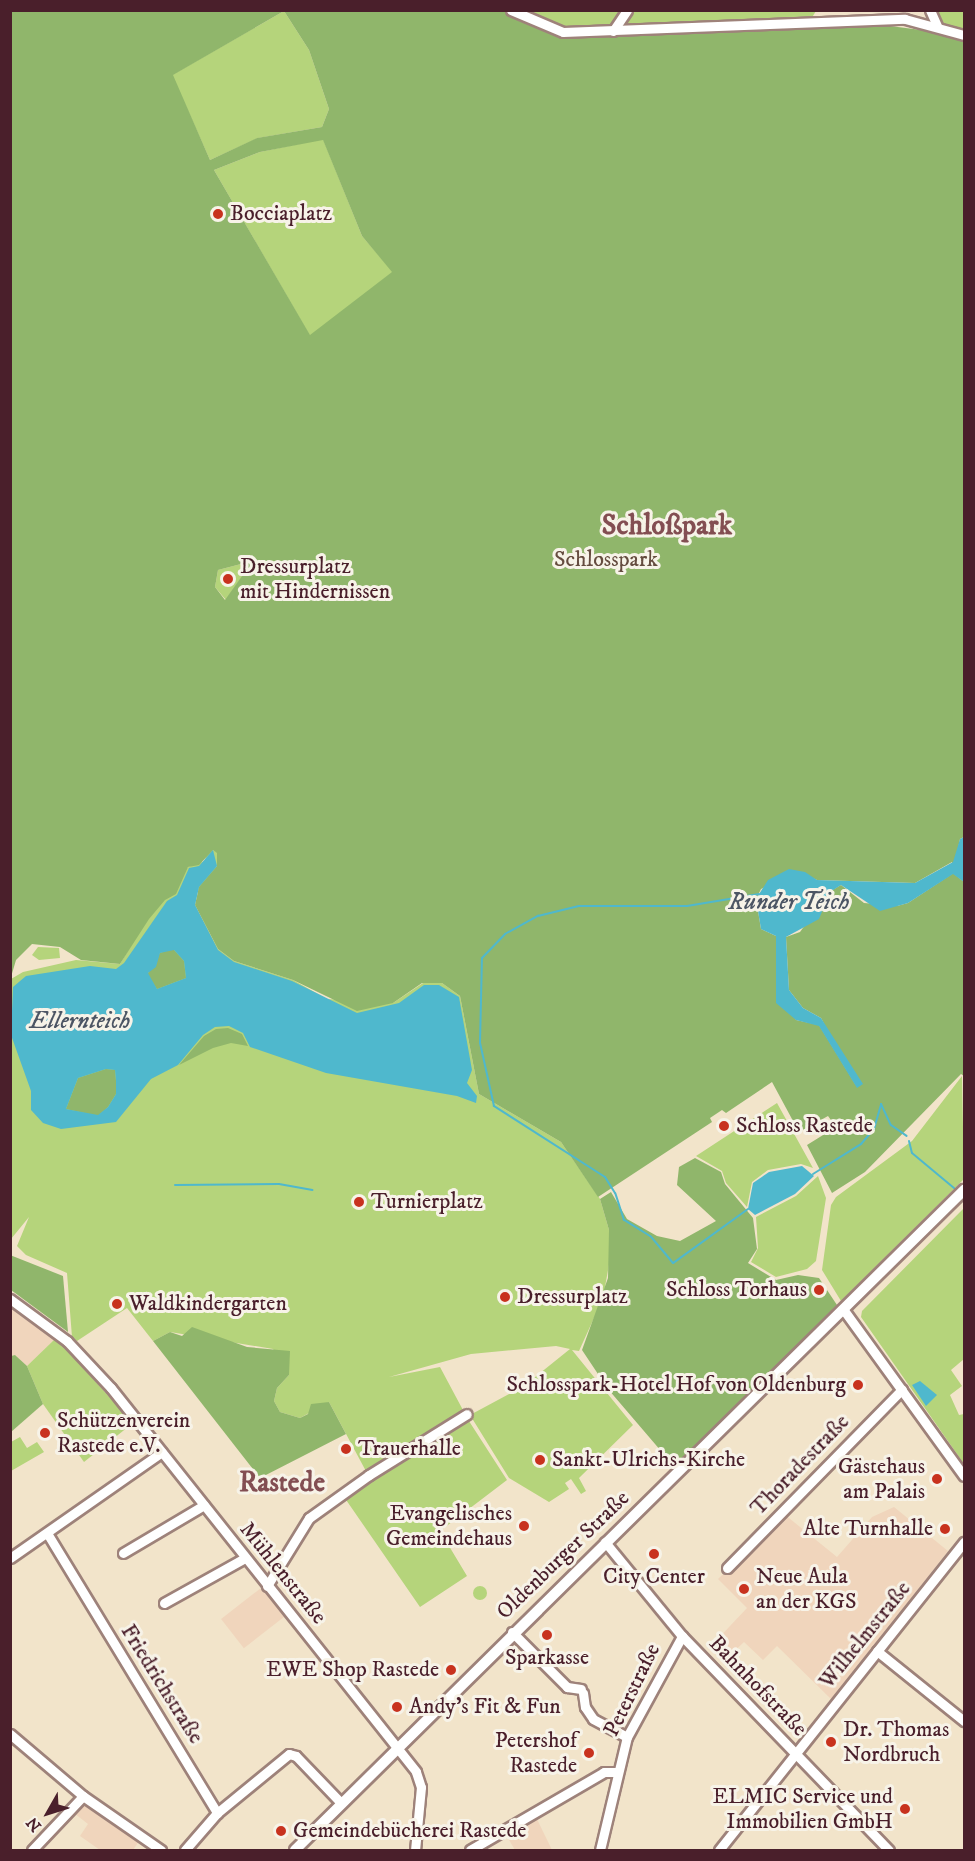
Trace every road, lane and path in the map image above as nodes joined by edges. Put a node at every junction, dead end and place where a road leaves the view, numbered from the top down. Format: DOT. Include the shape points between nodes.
graph roads {
  1 [pos="511,10"];
  2 [pos="627,10"];
  3 [pos="930,10"];
  4 [pos="937,26"];
  5 [pos="612,31"];
  6 [pos="964,35"];
  7 [pos="964,1190"];
  8 [pos="10,1299"];
  9 [pos="843,1309"];
  10 [pos="902,1389"];
  11 [pos="467,1414"];
  12 [pos="162,1452"];
  13 [pos="964,1476"];
  14 [pos="204,1505"];
  15 [pos="47,1533"];
  16 [pos="605,1542"];
  17 [pos="964,1542"];
  18 [pos="123,1553"];
  19 [pos="10,1558"];
  20 [pos="245,1558"];
  21 [pos="727,1568"];
  22 [pos="267,1586"];
  23 [pos="164,1603"];
  24 [pos="512,1632"];
  25 [pos="682,1636"];
  26 [pos="877,1651"];
  27 [pos="964,1721"];
  28 [pos="10,1734"];
  29 [pos="627,1737"];
  30 [pos="396,1748"];
  31 [pos="795,1752"];
  32 [pos="618,1772"];
  33 [pos="83,1796"];
  34 [pos="341,1803"];
  35 [pos="217,1813"];
  36 [pos="32,1851"];
  37 [pos="160,1851"];
  38 [pos="185,1851"];
  39 [pos="294,1851"];
  40 [pos="415,1851"];
  41 [pos="470,1851"];
  42 [pos="600,1851"];
  43 [pos="719,1851"];
  44 [pos="890,1851"];
  1 -- 5 [label="street" via="563,32"];
  2 -- 5 [label="street"];
  3 -- 4 [label="street"];
  4 -- 5 [label="street" via="906,19"];
  4 -- 6 [label="street"];
  7 -- 9 [label="street, Oldenburger Straße"];
  8 -- 12 [label="street, Mühlenstraße" via="75,1349"];
  9 -- 10 [label="street"];
  9 -- 16 [label="street, Oldenburger Straße"];
  10 -- 13 [label="street"];
  10 -- 21 [label="street, Thoradestraße"];
  11 -- 22 [label="street" via="309,1518"];
  12 -- 14 [label="street, Mühlenstraße"];
  12 -- 15 [label="street"];
  14 -- 18 [label="street"];
  14 -- 20 [label="street, Mühlenstraße"];
  15 -- 19 [label="street"];
  15 -- 35 [label="street, Friedrichstraße"];
  16 -- 24 [label="street, Oldenburger Straße"];
  16 -- 25 [label="street, Bahnhofstraße"];
  17 -- 26 [label="street, Wilhelmstraße"];
  20 -- 22 [label="street, Mühlenstraße"];
  20 -- 23 [label="street"];
  22 -- 30 [label="street, Mühlenstraße"];
  24 -- 29 [label="street" via="567,1687 582,1691 585,1707 593,1719"];
  24 -- 30 [label="street, Oldenburger Straße"];
  25 -- 29 [label="street, Peterstraße"];
  25 -- 31 [label="street, Bahnhofstraße"];
  26 -- 27 [label="street"];
  26 -- 31 [label="street, Wilhelmstraße"];
  28 -- 33 [label="street"];
  29 -- 32 [label="street, Peterstraße"];
  30 -- 34 [label="street, Oldenburger Straße"];
  30 -- 40 [label="street, Mühlenstraße" via="420,1778"];
  31 -- 43 [label="street, Wilhelmstraße"];
  31 -- 44 [label="street, Bahnhofstraße"];
  32 -- 41 [label="street, Peterstraße" via="603,1772"];
  32 -- 42 [label="street"];
  33 -- 36 [label="street"];
  33 -- 37 [label="street"];
  34 -- 35 [label="street" via="296,1756 289,1754"];
  34 -- 39 [label="street, Oldenburger Straße"];
  35 -- 38 [label="street"];
}
